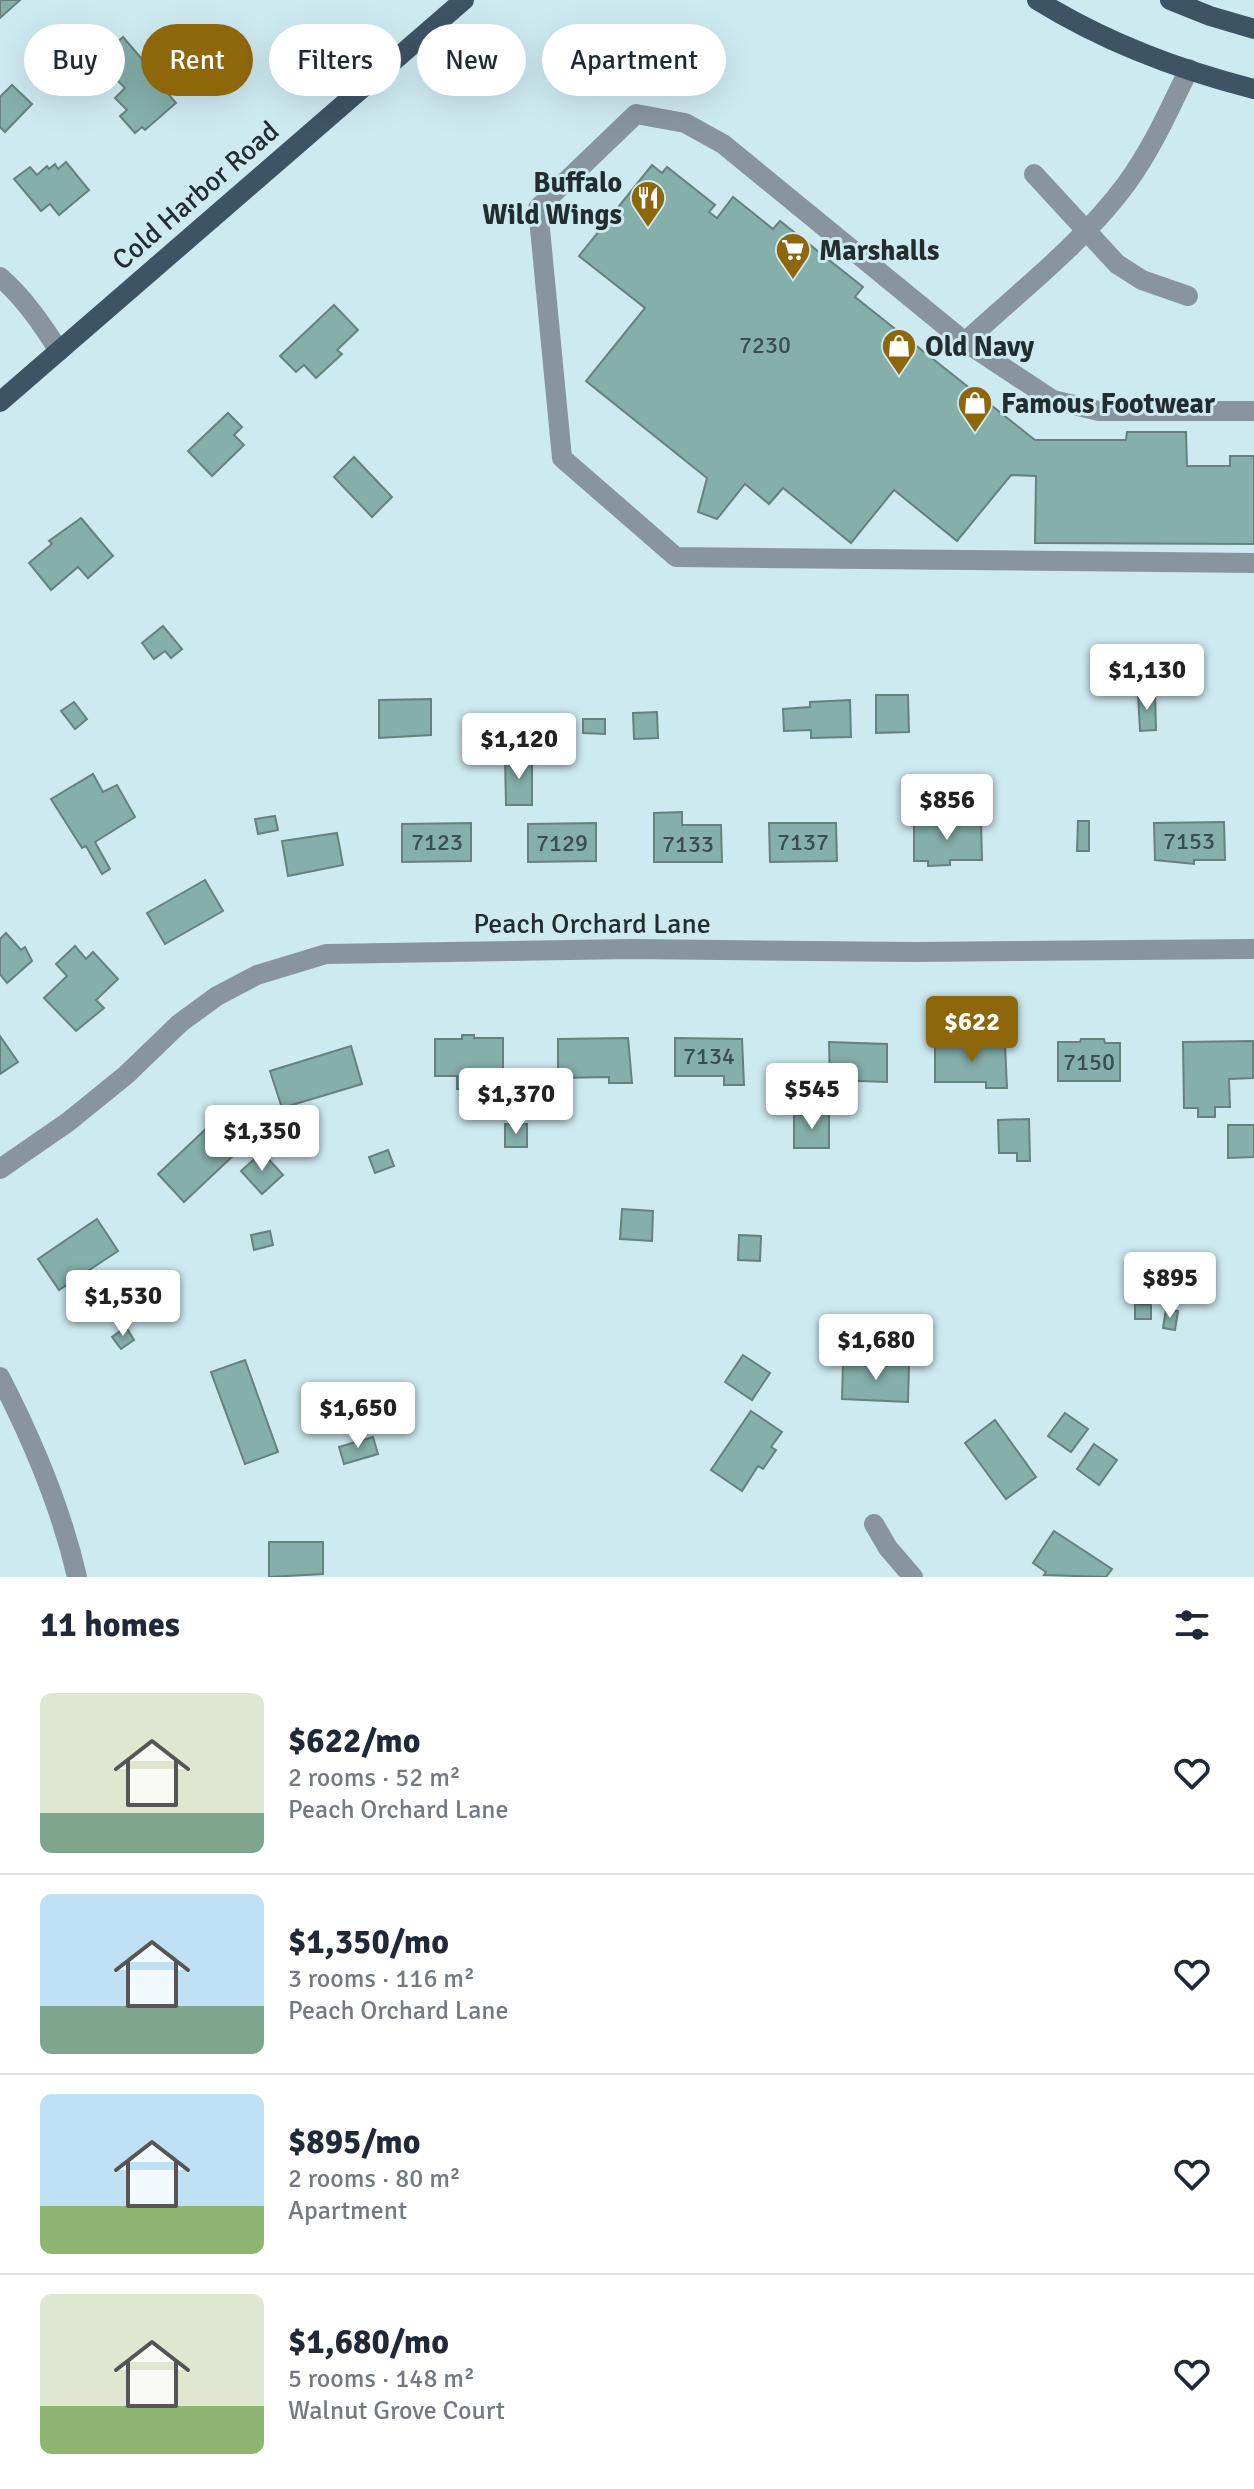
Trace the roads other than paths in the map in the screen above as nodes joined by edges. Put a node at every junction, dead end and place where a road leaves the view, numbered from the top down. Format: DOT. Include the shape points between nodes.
graph roads {
  1 [pos="464,0"];
  2 [pos="1037,0"];
  3 [pos="1170,0"];
  4 [pos="1254,29"];
  5 [pos="1189,69"];
  6 [pos="1254,89"];
  7 [pos="1034,174"];
  8 [pos="1086,232"];
  9 [pos="0,277"];
  10 [pos="1188,296"];
  11 [pos="965,342"];
  12 [pos="59,351"];
  13 [pos="0,402"];
  14 [pos="1254,411"];
  15 [pos="1254,563"];
  16 [pos="1254,949"];
  17 [pos="0,1169"];
  18 [pos="0,1377"];
  19 [pos="874,1524"];
  20 [pos="77,1577"];
  21 [pos="913,1577"];
  1 -- 12 [label="main road, Cold Harbor Road"];
  2 -- 5 [label="main road" via="1103,35"];
  3 -- 4 [label="main road"];
  5 -- 6 [label="main road"];
  5 -- 8 [label="street" via="1127,183"];
  7 -- 8 [label="street"];
  8 -- 10 [label="street" via="1117,264 1142,280"];
  8 -- 11 [label="street"];
  9 -- 12 [label="street"];
  11 -- 14 [label="street" via="1053,400 1099,411"];
  11 -- 15 [label="street" via="723,144 685,123 636,114 538,208 562,458 676,557"];
  12 -- 13 [label="main road, Cold Harbor Road"];
  16 -- 17 [label="street, Peach Orchard Lane" via="326,954 257,975 217,996 68,1122"];
  18 -- 20 [label="street" via="50,1485"];
  19 -- 21 [label="street"];
}
